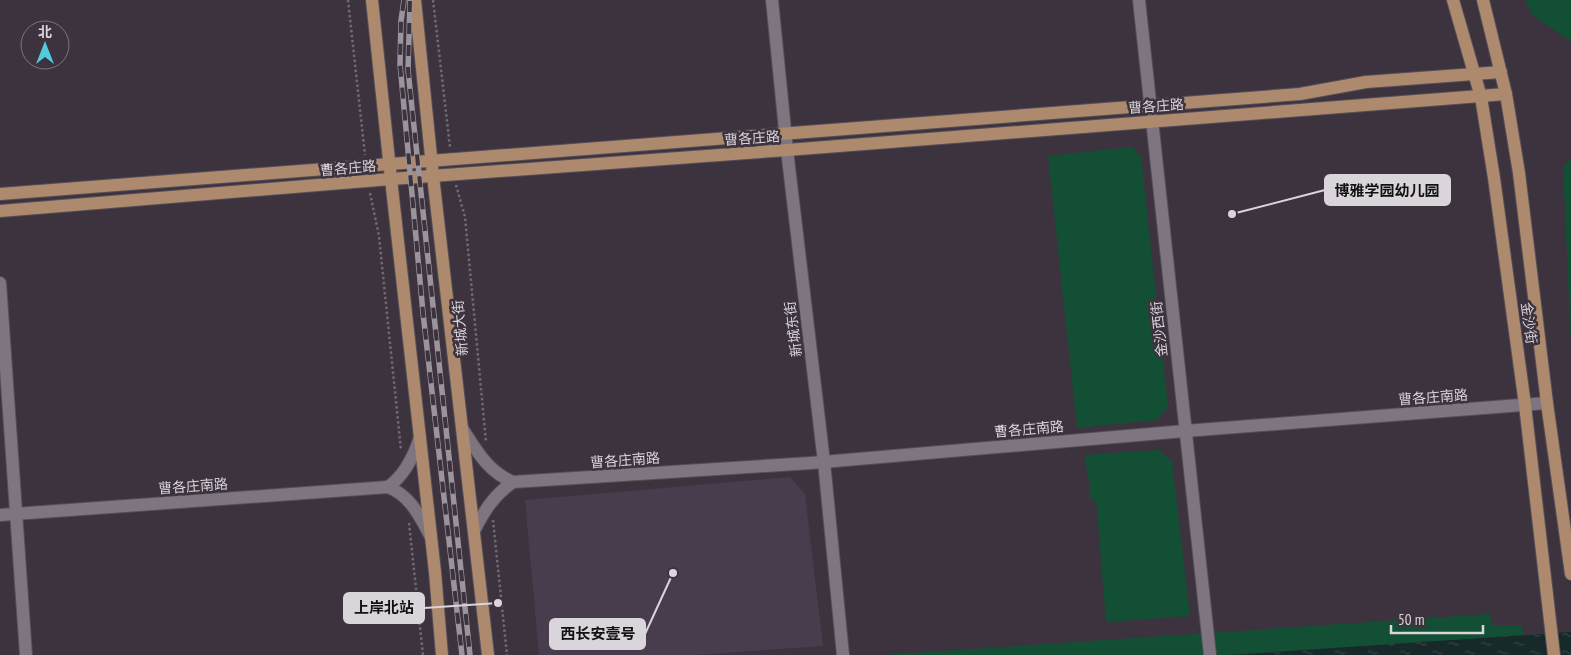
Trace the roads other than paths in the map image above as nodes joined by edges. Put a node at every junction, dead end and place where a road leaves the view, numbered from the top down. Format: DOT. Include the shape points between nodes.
graph roads {
  1 [pos="372,0"];
  2 [pos="415,0"];
  3 [pos="772,0"];
  4 [pos="1139,0"];
  5 [pos="1453,0"];
  6 [pos="1483,0"];
  7 [pos="1501,72"];
  8 [pos="1474,74"];
  9 [pos="1506,94"];
  10 [pos="1481,98"];
  11 [pos="1150,106"];
  12 [pos="1151,121"];
  13 [pos="786,134"];
  14 [pos="787,150"];
  15 [pos="432,161"];
  16 [pos="389,165"];
  17 [pos="433,176"];
  18 [pos="391,179"];
  19 [pos="0,194"];
  20 [pos="0,211"];
  21 [pos="0,284"];
  22 [pos="1547,403"];
  23 [pos="1526,405"];
  24 [pos="462,428"];
  25 [pos="1185,431"];
  26 [pos="420,437"];
  27 [pos="824,462"];
  28 [pos="513,482"];
  29 [pos="388,487"];
  30 [pos="16,514"];
  31 [pos="0,515"];
  32 [pos="474,532"];
  33 [pos="432,538"];
  34 [pos="1571,574"];
  35 [pos="1210,651"];
  36 [pos="26,655"];
  37 [pos="442,655"];
  38 [pos="488,655"];
  39 [pos="843,655"];
  40 [pos="1554,655"];
  1 -- 16 [label="main road"];
  2 -- 15 [label="main road, 新城大街"];
  3 -- 13 [label="street, 新城东街"];
  4 -- 11 [label="street, 金沙西街"];
  5 -- 8 [label="main road, 金沙街"];
  6 -- 7 [label="main road, 金沙街"];
  7 -- 8 [label="main road, 曹各庄路"];
  7 -- 9 [label="main road, 金沙街"];
  8 -- 10 [label="main road, 金沙街"];
  8 -- 11 [label="main road, 曹各庄路" via="1366,82 1300,94"];
  9 -- 10 [label="main road, 曹各庄路"];
  9 -- 22 [label="main road, 金沙街"];
  10 -- 12 [label="main road, 曹各庄路"];
  10 -- 23 [label="main road, 金沙街"];
  11 -- 12 [label="street, 金沙西街"];
  11 -- 13 [label="main road, 曹各庄路"];
  12 -- 14 [label="main road, 曹各庄路"];
  12 -- 25 [label="street, 金沙西街"];
  13 -- 14 [label="street, 新城东街"];
  13 -- 15 [label="main road, 曹各庄路"];
  14 -- 17 [label="main road, 曹各庄路"];
  14 -- 27 [label="street, 新城东街"];
  15 -- 16 [label="main road, 曹各庄路"];
  15 -- 17 [label="main road, 新城大街"];
  16 -- 18 [label="main road"];
  16 -- 19 [label="main road, 曹各庄路"];
  17 -- 18 [label="main road, 曹各庄路"];
  17 -- 24 [label="main road, 新城大街"];
  18 -- 20 [label="main road, 曹各庄路"];
  18 -- 26 [label="main road"];
  21 -- 30 [label="street"];
  22 -- 23 [label="street, 曹各庄南路"];
  22 -- 34 [label="main road, 金沙街"];
  23 -- 25 [label="street, 曹各庄南路"];
  23 -- 40 [label="main road, 金沙街"];
  24 -- 28 [label="street" via="488,466"];
  24 -- 32 [label="main road, 新城大街"];
  25 -- 27 [label="street, 曹各庄南路"];
  25 -- 35 [label="street, 金沙西街"];
  26 -- 29 [label="street" via="403,471"];
  26 -- 33 [label="main road"];
  27 -- 28 [label="street, 曹各庄南路"];
  27 -- 39 [label="street, 新城东街"];
  28 -- 32 [label="street" via="491,500"];
  29 -- 30 [label="street, 曹各庄南路"];
  29 -- 33 [label="street" via="406,498"];
  30 -- 31 [label="street, 曹各庄南路"];
  30 -- 36 [label="street"];
  32 -- 38 [label="main road, 新城大街"];
  33 -- 37 [label="main road"];
}
